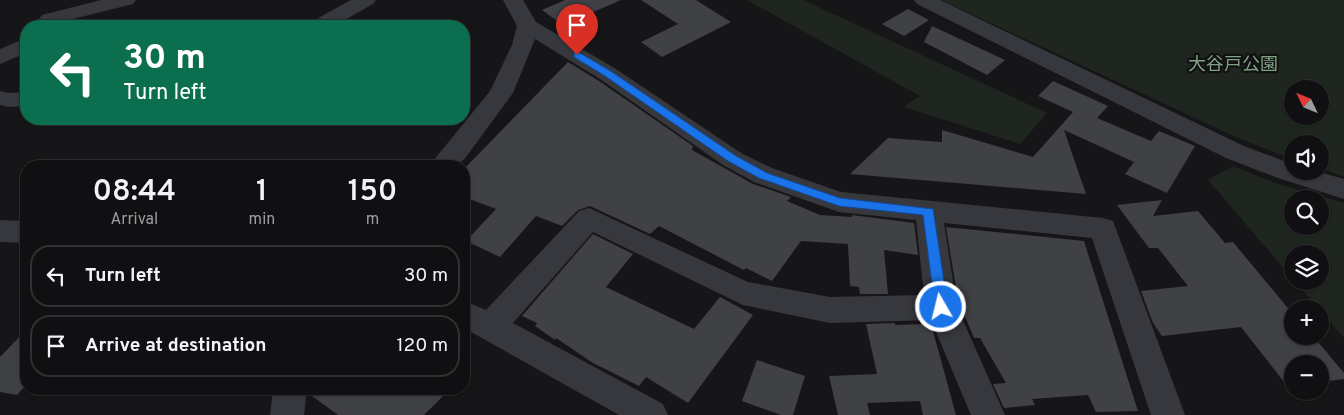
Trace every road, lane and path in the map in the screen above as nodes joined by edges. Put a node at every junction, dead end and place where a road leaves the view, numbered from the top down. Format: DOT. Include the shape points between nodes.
graph roads {
  1 [pos="126,0"];
  2 [pos="366,0"];
  3 [pos="513,0"];
  4 [pos="924,0"];
  5 [pos="46,16"];
  6 [pos="329,20"];
  7 [pos="528,26"];
  8 [pos="20,48"];
  9 [pos="0,57"];
  10 [pos="0,98"];
  11 [pos="20,99"];
  12 [pos="448,160"];
  13 [pos="1344,189"];
  14 [pos="928,212"];
  15 [pos="0,231"];
  16 [pos="20,232"];
  17 [pos="941,307"];
  18 [pos="477,320"];
  19 [pos="289,395"];
  20 [pos="287,415"];
  21 [pos="651,415"];
  22 [pos="988,415"];
  23 [pos="1168,415"];
  1 -- 5 [label="street"];
  2 -- 6 [label="street"];
  3 -- 7 [label="street"];
  4 -- 13 [label="street" via="1236,152 1284,172"];
  7 -- 12 [label="street" via="501,93"];
  7 -- 14 [label="street" via="608,74 732,159 763,175 839,202"];
  8 -- 9 [label="street"];
  10 -- 11 [label="street"];
  14 -- 17 [label="street"];
  14 -- 23 [label="street" via="1103,229"];
  15 -- 16 [label="street"];
  17 -- 18 [label="street" via="830,310 742,293 589,218"];
  17 -- 22 [label="street"];
  18 -- 21 [label="street"];
  19 -- 20 [label="street"];
}
